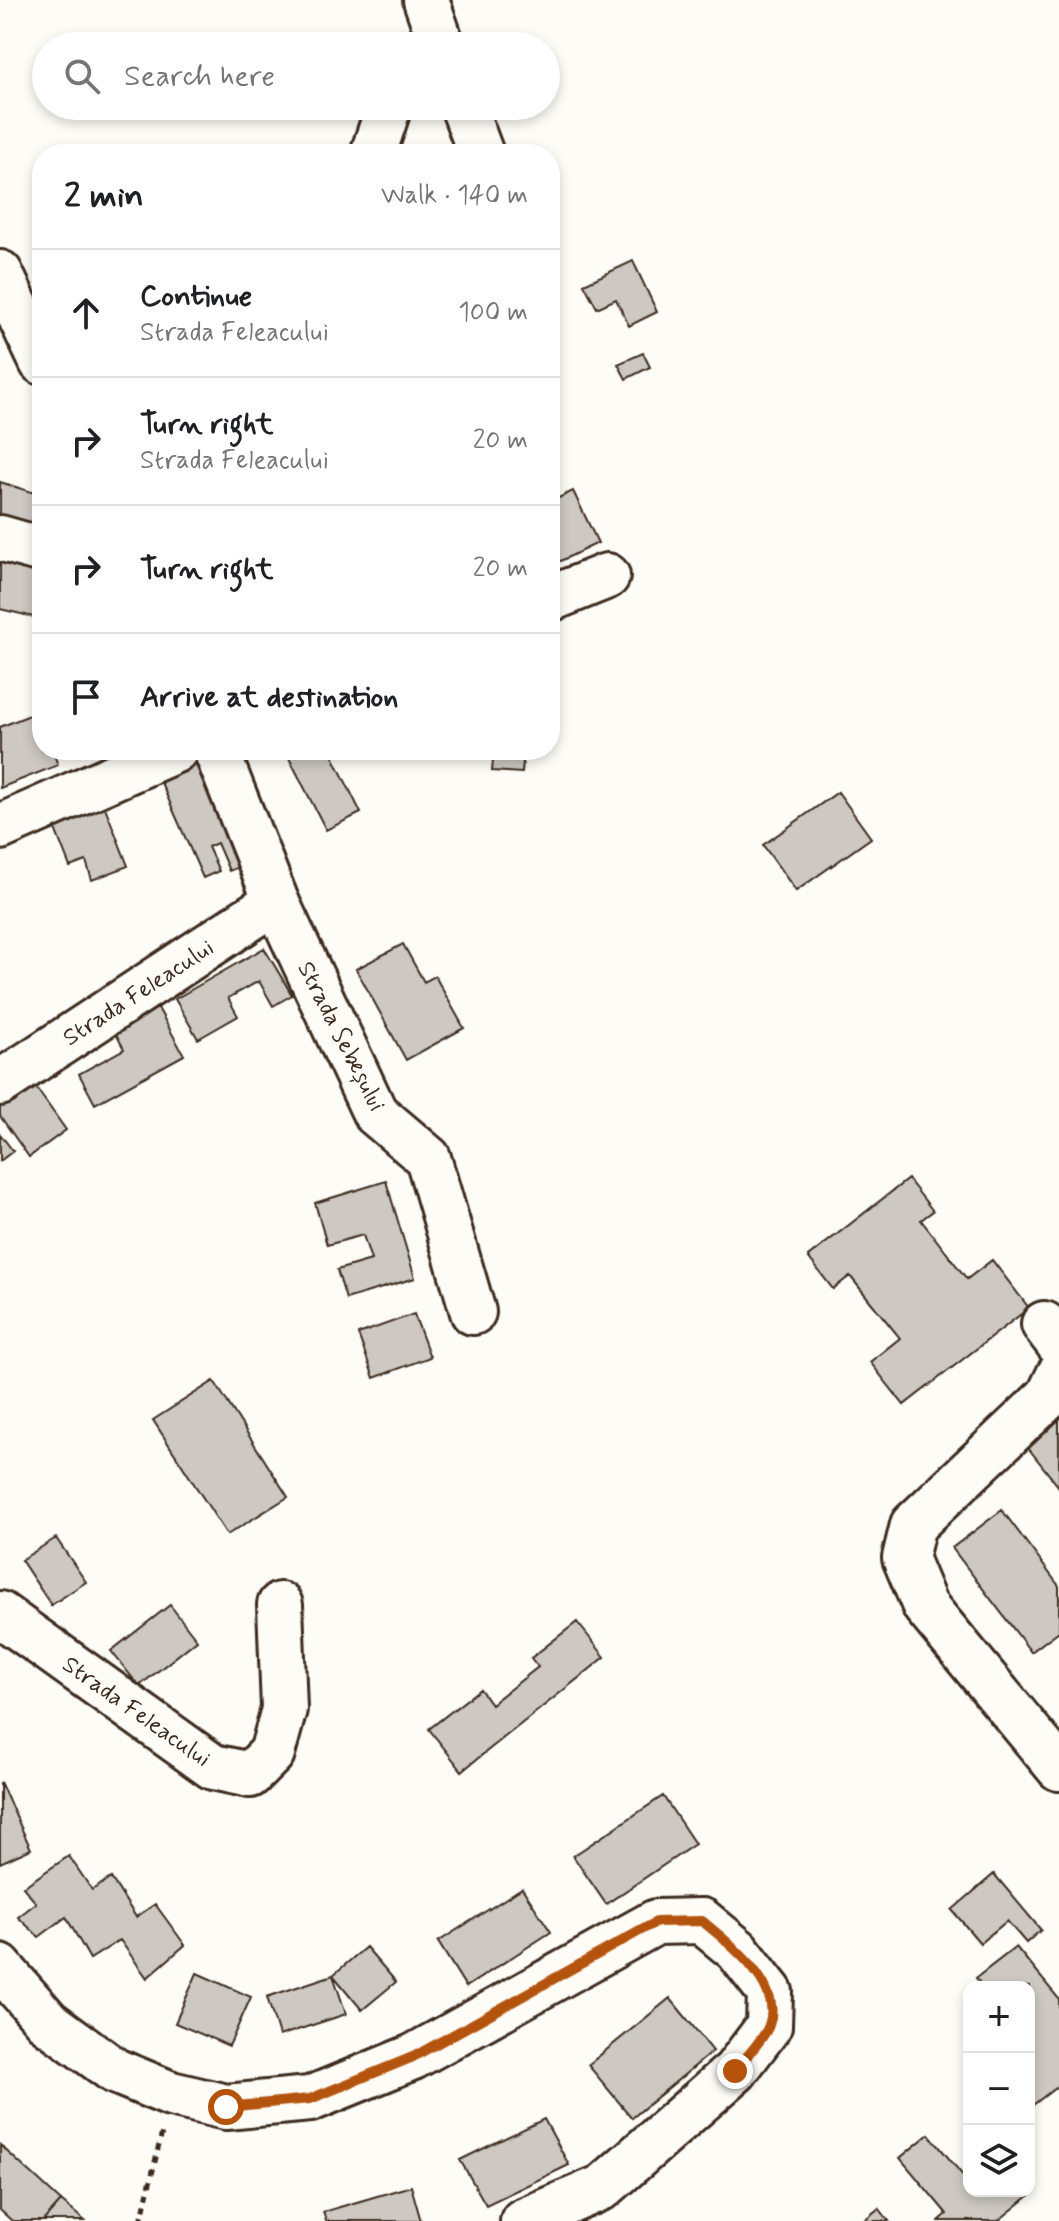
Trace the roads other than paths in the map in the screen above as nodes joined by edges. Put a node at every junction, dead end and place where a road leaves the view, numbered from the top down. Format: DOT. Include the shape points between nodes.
graph roads {
  1 [pos="425,0"];
  2 [pos="414,32"];
  3 [pos="437,32"];
  4 [pos="384,120"];
  5 [pos="468,120"];
  6 [pos="376,144"];
  7 [pos="477,144"];
  8 [pos="0,273"];
  9 [pos="32,341"];
  10 [pos="0,538"];
  11 [pos="32,547"];
  12 [pos="607,576"];
  13 [pos="560,595"];
  14 [pos="152,760"];
  15 [pos="220,760"];
  16 [pos="0,827"];
  17 [pos="276,901"];
  18 [pos="0,1083"];
  19 [pos="473,1312"];
  20 [pos="1059,1375"];
  21 [pos="280,1605"];
  22 [pos="0,1614"];
  23 [pos="1059,1768"];
  24 [pos="0,1967"];
  25 [pos="523,2221"];
  1 -- 2 [label="street"];
  1 -- 3 [label="street"];
  4 -- 6 [label="street"];
  5 -- 7 [label="street"];
  8 -- 9 [label="street"];
  10 -- 11 [label="street"];
  12 -- 13 [label="street"];
  14 -- 16 [label="street"];
  15 -- 17 [label="street, Strada Sebeșului"];
  17 -- 18 [label="street, Strada Feleacului"];
  17 -- 19 [label="street, Strada Sebeșului" via="375,1113 428,1158"];
  20 -- 23 [label="street" via="1049,1396 913,1525 905,1558 925,1606"];
  21 -- 22 [label="street, Strada Feleacului" via="284,1709 272,1753 250,1775 213,1767"];
  24 -- 25 [label="street" via="48,2022 115,2071 171,2094 226,2107 310,2099 413,2057 656,1922 702,1921 737,1950 770,1992 769,2026 735,2071 603,2187"];
}
